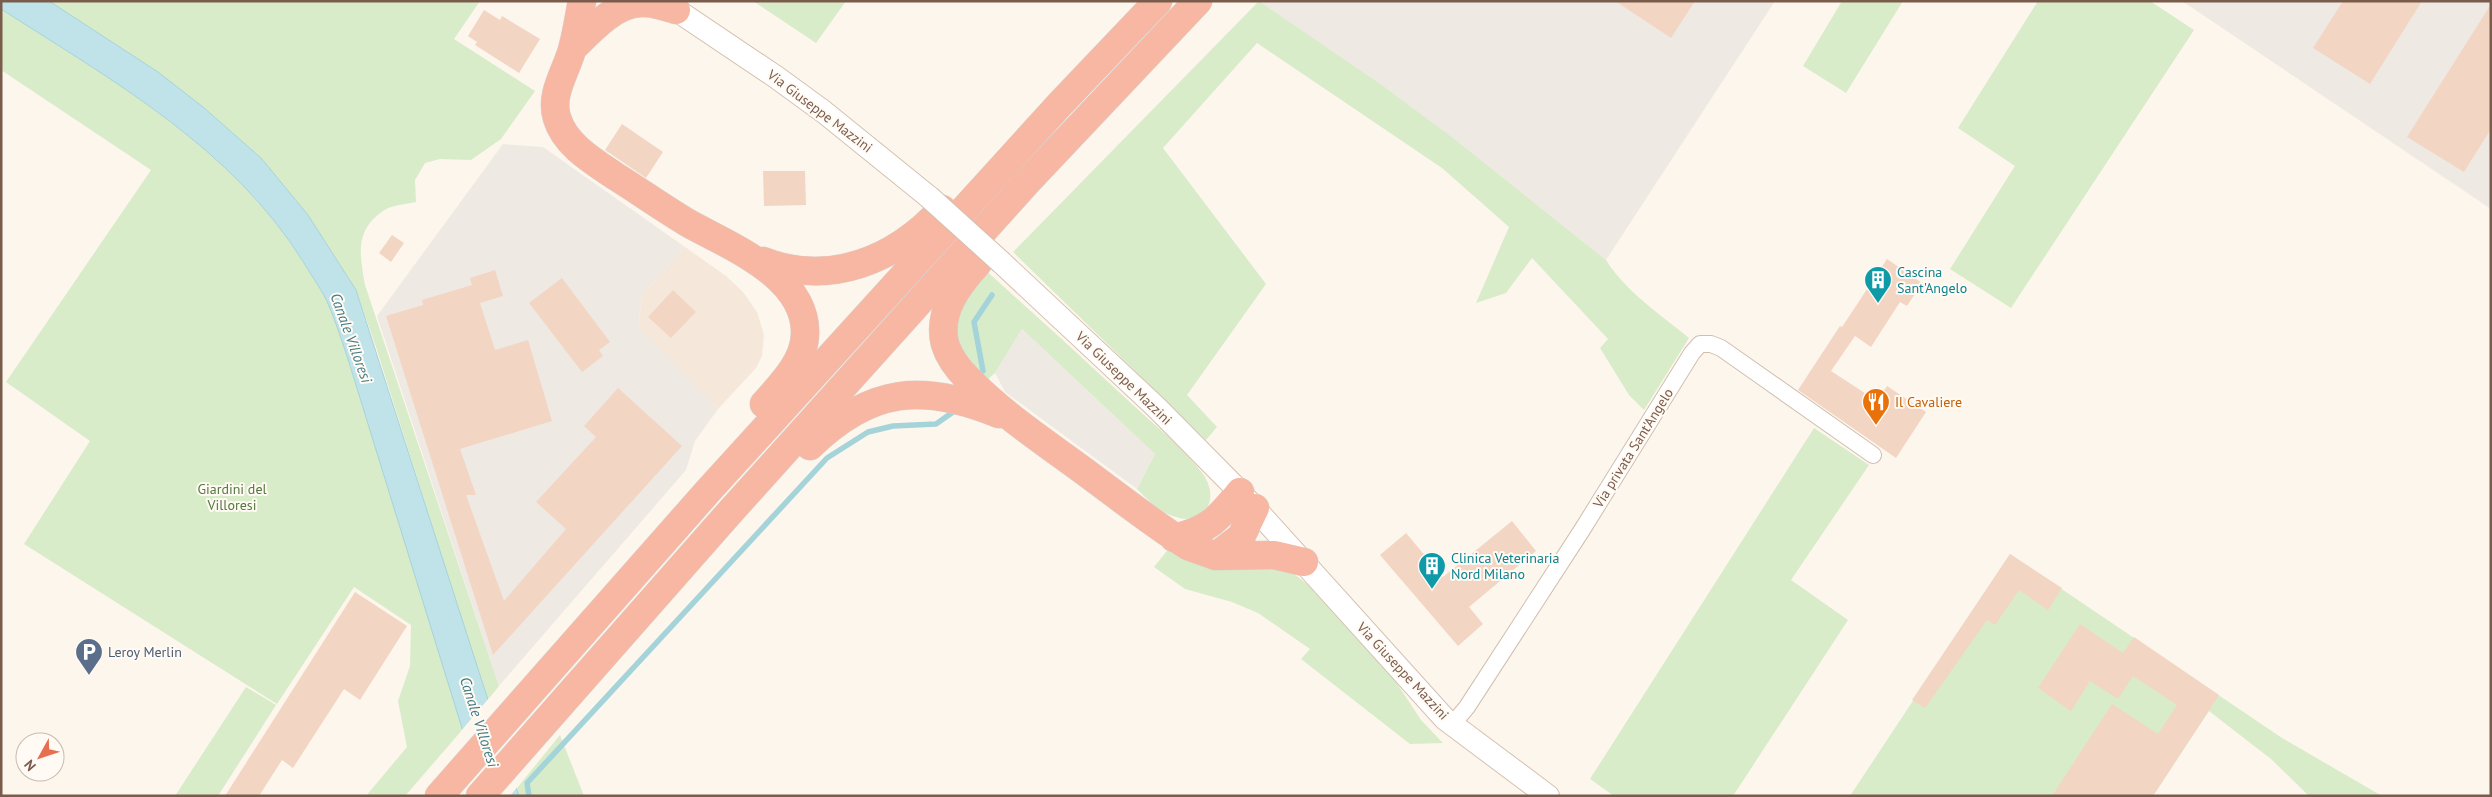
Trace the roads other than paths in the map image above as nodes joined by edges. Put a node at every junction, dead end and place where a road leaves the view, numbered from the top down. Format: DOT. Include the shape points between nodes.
graph roads {
  1 [pos="582,1"];
  2 [pos="1158,1"];
  3 [pos="1198,1"];
  4 [pos="621,6"];
  5 [pos="669,6"];
  6 [pos="573,48"];
  7 [pos="1060,104"];
  8 [pos="1028,181"];
  9 [pos="744,254"];
  10 [pos="1017,422"];
  11 [pos="1873,455"];
  12 [pos="708,491"];
  13 [pos="1248,500"];
  14 [pos="731,511"];
  15 [pos="1174,538"];
  16 [pos="1216,556"];
  17 [pos="1304,562"];
  18 [pos="1452,725"];
  19 [pos="444,789"];
  20 [pos="480,796"];
  21 [pos="1548,796"];
  1 -- 6 [label="highway"];
  2 -- 7 [label="highway"];
  3 -- 8 [label="highway"];
  4 -- 5 [label="highway" via="639,2"];
  4 -- 6 [label="highway"];
  5 -- 13 [label="street, Via Giuseppe Mazzini, bridge" via="800,94 929,197 1099,352"];
  6 -- 9 [label="highway" via="555,99 556,117 569,139 584,154 627,184"];
  7 -- 9 [label="highway" via="990,160 928,224 889,252 843,269 821,272 780,268"];
  7 -- 12 [label="highway"];
  8 -- 10 [label="highway" via="1031,202 961,282 946,312 944,328 945,344 957,367"];
  8 -- 14 [label="highway"];
  9 -- 12 [label="highway" via="784,284 803,317 806,334 795,364 724,453"];
  10 -- 14 [label="highway" via="974,404 944,397 925,394 885,399 841,419 810,446 758,501 742,510"];
  10 -- 15 [label="highway"];
  11 -- 18 [label="street, Via privata Sant'Angelo" via="1721,348 1700,344 1572,546"];
  12 -- 19 [label="highway"];
  13 -- 15 [label="highway" via="1205,528"];
  13 -- 16 [label="highway" via="1241,537"];
  13 -- 17 [label="street, Via Giuseppe Mazzini"];
  14 -- 20 [label="highway"];
  15 -- 16 [label="highway" via="1200,553"];
  16 -- 17 [label="highway" via="1274,555"];
  17 -- 18 [label="street, Via Giuseppe Mazzini"];
  18 -- 21 [label="street, Via Giuseppe Mazzini"];
}
